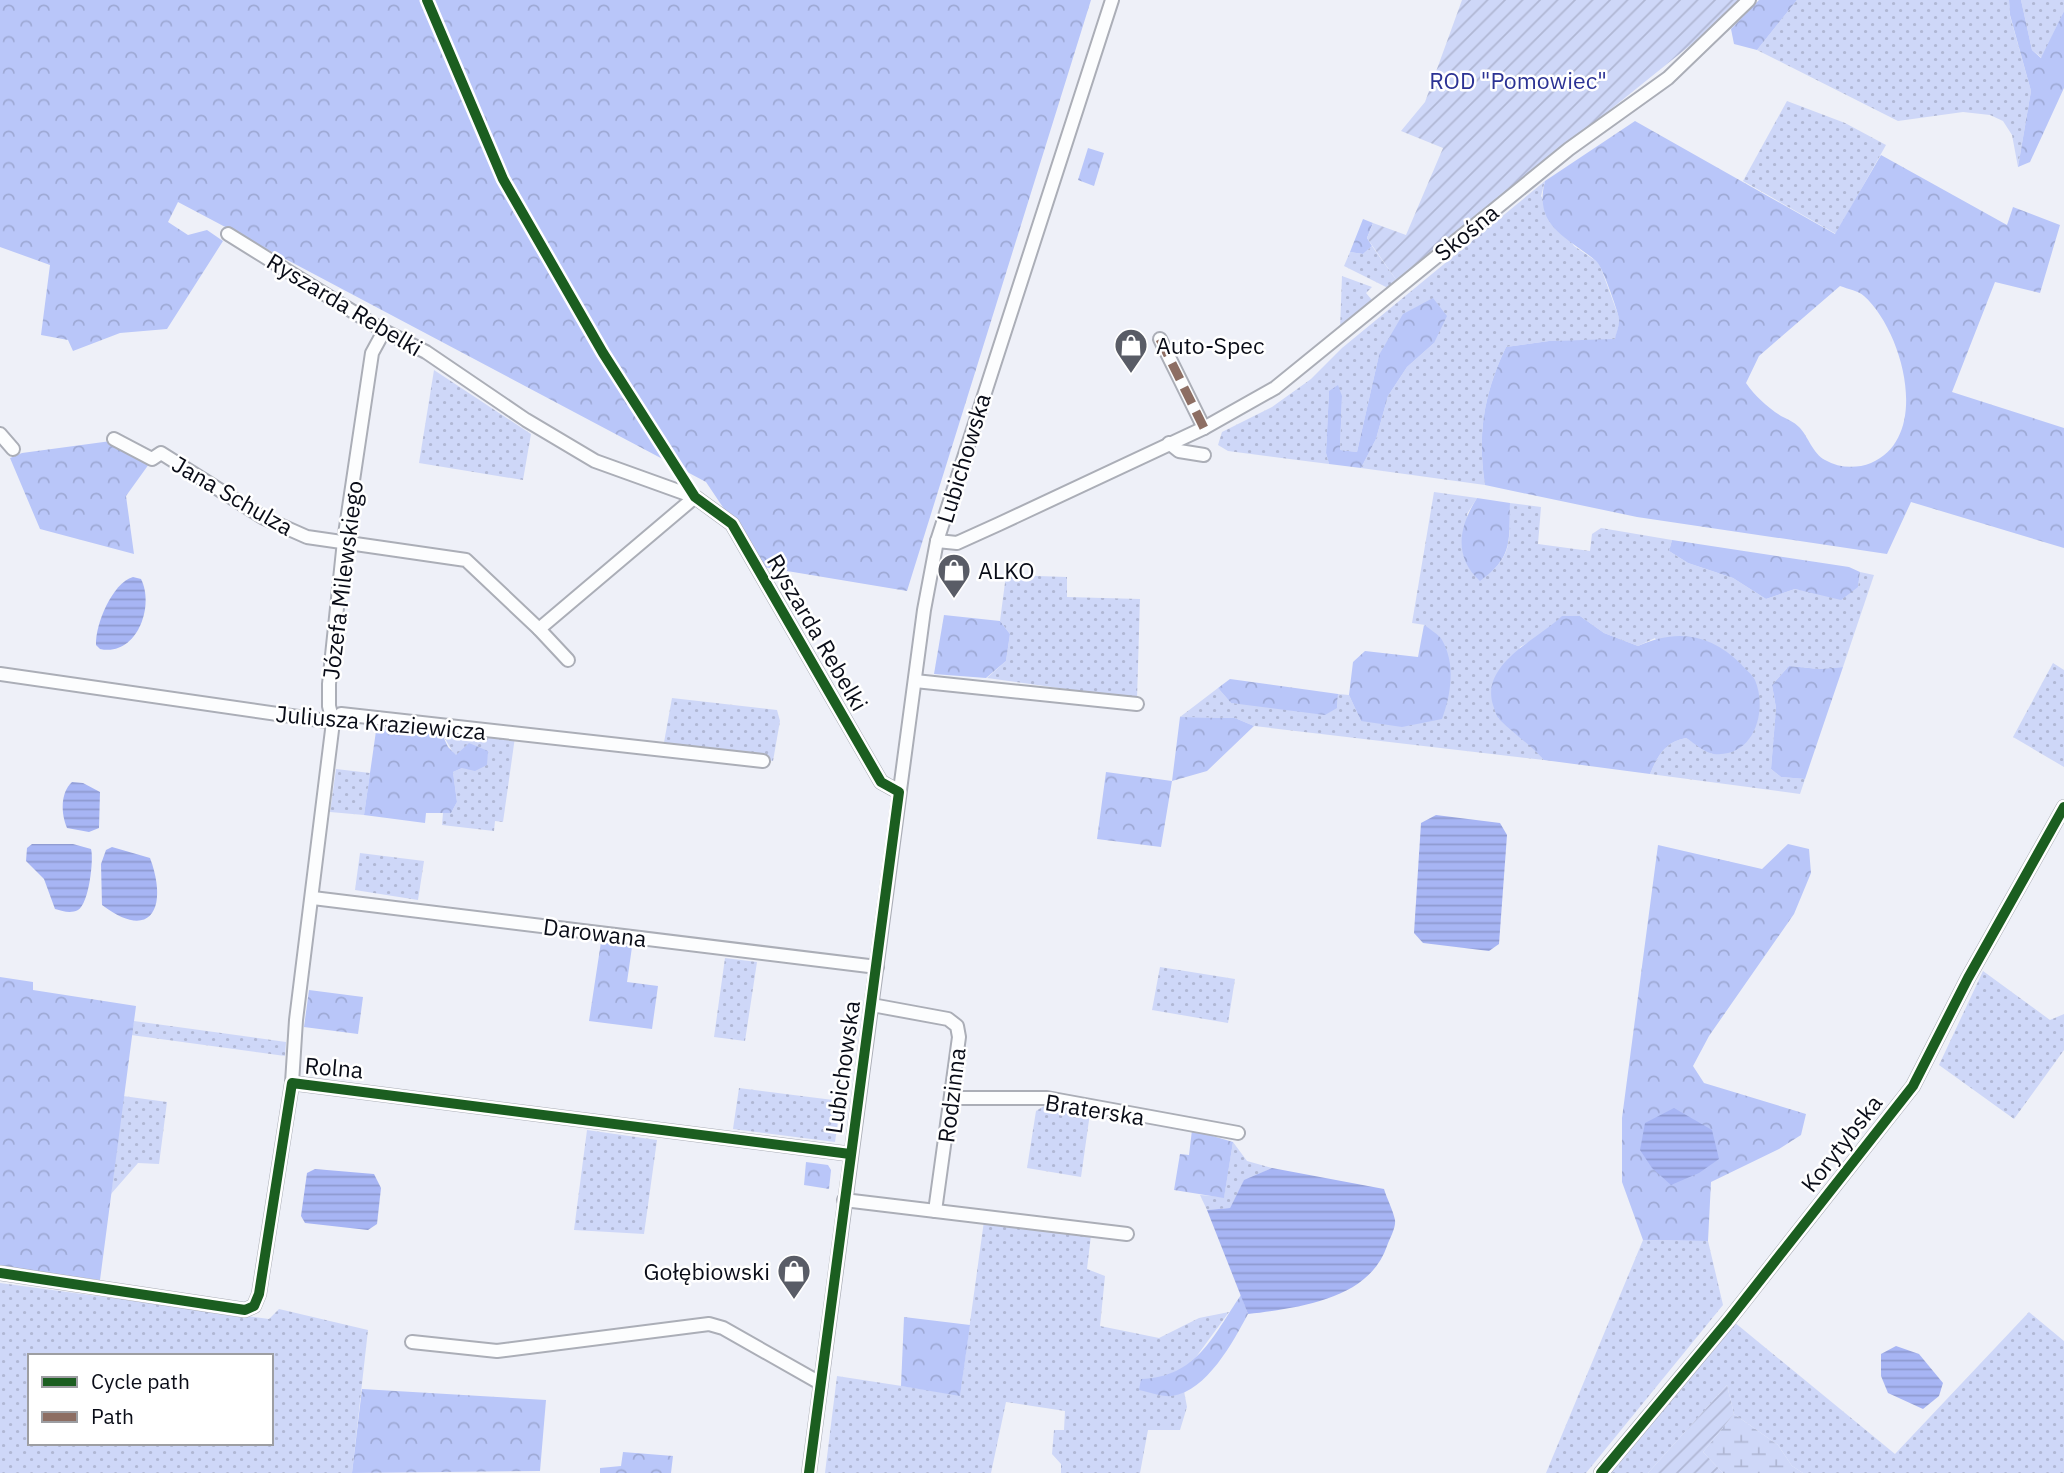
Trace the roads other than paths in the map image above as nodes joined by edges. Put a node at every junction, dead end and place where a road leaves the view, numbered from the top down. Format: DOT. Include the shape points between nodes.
graph roads {
  1 [pos="1112,0"];
  2 [pos="1749,0"];
  3 [pos="228,234"];
  4 [pos="384,331"];
  5 [pos="1160,339"];
  6 [pos="1204,428"];
  7 [pos="0,434"];
  8 [pos="114,439"];
  9 [pos="1169,443"];
  10 [pos="13,449"];
  11 [pos="1204,455"];
  12 [pos="695,497"];
  13 [pos="344,541"];
  14 [pos="937,541"];
  15 [pos="539,629"];
  16 [pos="568,660"];
  17 [pos="0,674"];
  18 [pos="915,681"];
  19 [pos="1137,704"];
  20 [pos="333,722"];
  21 [pos="763,761"];
  22 [pos="900,792"];
  23 [pos="2064,807"];
  24 [pos="313,898"];
  25 [pos="877,967"];
  26 [pos="872,1004"];
  27 [pos="292,1083"];
  28 [pos="951,1098"];
  29 [pos="1238,1133"];
  30 [pos="850,1154"];
  31 [pos="844,1200"];
  32 [pos="935,1211"];
  33 [pos="1127,1234"];
  34 [pos="0,1273"];
  35 [pos="412,1342"];
  36 [pos="820,1383"];
  37 [pos="809,1473"];
  38 [pos="1601,1473"];
  1 -- 14 [label="street, Lubichowska"];
  2 -- 6 [label="street, Skośna" via="1668,78 1569,149 1275,388"];
  3 -- 4 [label="street, Ryszarda Rebelki"];
  4 -- 12 [label="street, Ryszarda Rebelki" via="426,352 595,461"];
  4 -- 13 [label="street, Józefa Milewskiego" via="372,353"];
  5 -- 6 [label="street"];
  6 -- 9 [label="street, Skośna"];
  7 -- 10 [label="street"];
  8 -- 13 [label="street, Jana Schulza" via="152,459 161,453 264,519 307,537"];
  9 -- 11 [label="street" via="1179,451"];
  9 -- 14 [label="street, Skośna" via="957,543"];
  12 -- 15 [label="street"];
  12 -- 22 [label="street, Ryszarda Rebelki" via="732,524 881,782"];
  13 -- 15 [label="street, Jana Schulza" via="466,560"];
  13 -- 20 [label="street, Józefa Milewskiego" via="329,684"];
  14 -- 18 [label="street, Lubichowska"];
  15 -- 16 [label="street, Jana Schulza"];
  17 -- 20 [label="street, Juliusza Kraziewicza"];
  18 -- 19 [label="street"];
  18 -- 22 [label="street, Lubichowska"];
  20 -- 21 [label="street, Juliusza Kraziewicza" via="341,714"];
  20 -- 24 [label="street, Józefa Milewskiego"];
  22 -- 25 [label="street, Lubichowska"];
  23 -- 38 [label="street, Korytybska" via="1913,1086"];
  24 -- 25 [label="street, Darowana"];
  24 -- 27 [label="street, Józefa Milewskiego"];
  25 -- 26 [label="street, Lubichowska"];
  26 -- 28 [label="street, Rodzinna" via="948,1019 957,1026"];
  26 -- 30 [label="street, Lubichowska"];
  27 -- 30 [label="street, Rolna"];
  27 -- 34 [label="street, Rolna" via="254,1306 245,1310"];
  28 -- 29 [label="street, Braterska" via="1047,1098"];
  28 -- 32 [label="street, Rodzinna"];
  30 -- 31 [label="street, Lubichowska"];
  31 -- 32 [label="street"];
  31 -- 36 [label="street, Lubichowska"];
  32 -- 33 [label="street"];
  35 -- 36 [label="street" via="497,1351 709,1324"];
  36 -- 37 [label="street, Lubichowska"];
}
